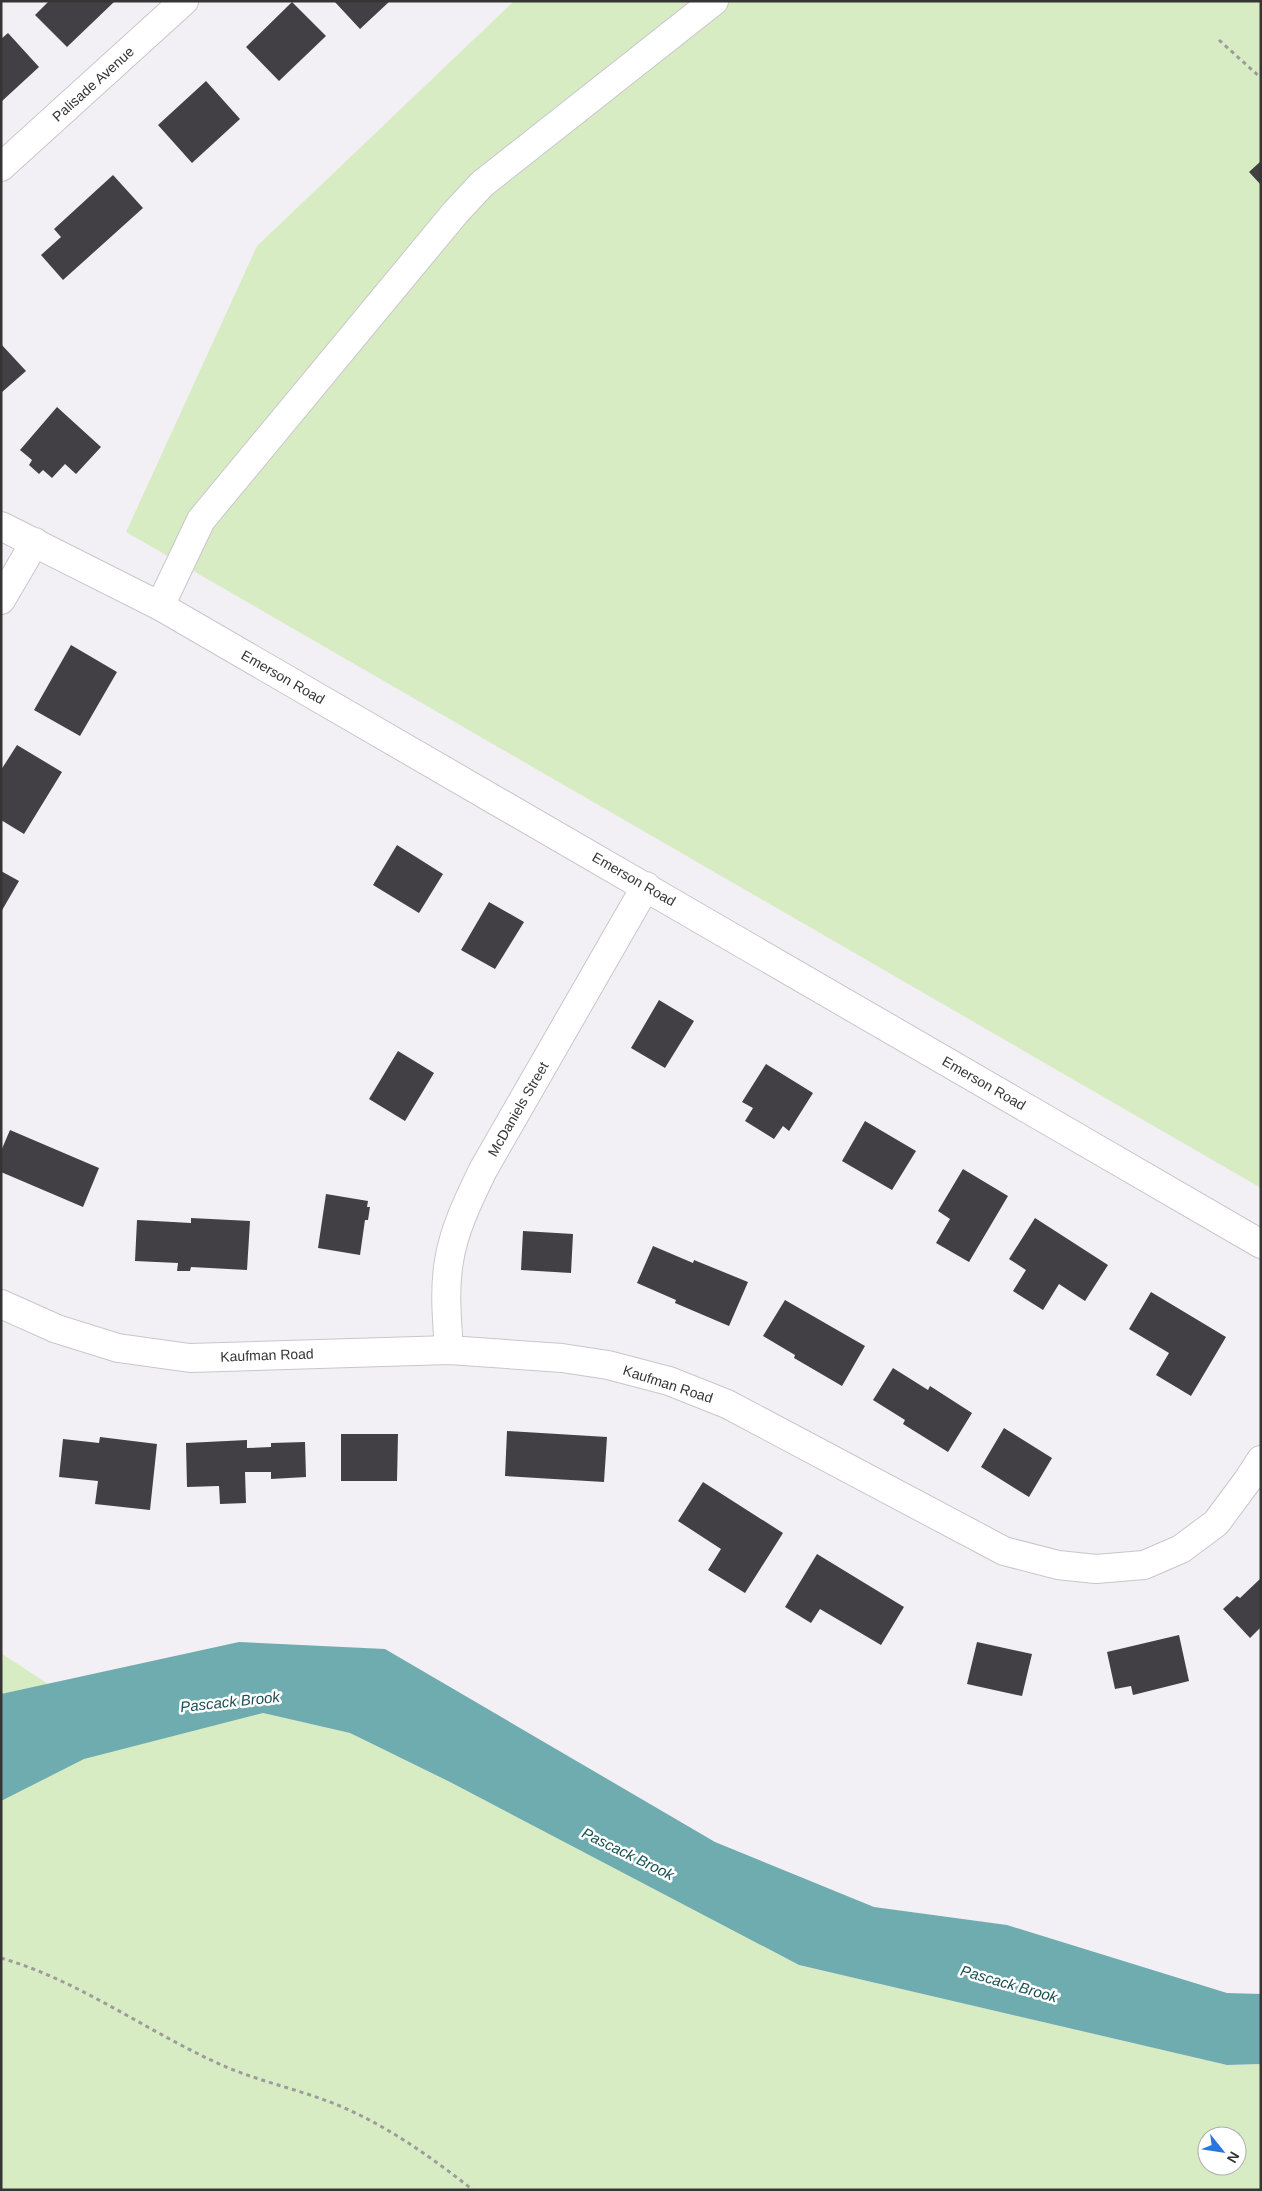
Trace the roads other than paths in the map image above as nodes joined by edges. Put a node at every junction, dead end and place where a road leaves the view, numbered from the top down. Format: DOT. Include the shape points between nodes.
graph roads {
  1 [pos="184,1"];
  2 [pos="714,1"];
  3 [pos="1,167"];
  4 [pos="1,526"];
  5 [pos="35,542"];
  6 [pos="1,600"];
  7 [pos="160,606"];
  8 [pos="646,886"];
  9 [pos="1261,1244"];
  10 [pos="1,1304"];
  11 [pos="449,1350"];
  12 [pos="1261,1460"];
  1 -- 3 [label="street, Palisade Avenue"];
  2 -- 7 [label="street" via="482,184 455,213 201,520"];
  4 -- 5 [label="street, Emerson Road"];
  5 -- 6 [label="street"];
  5 -- 7 [label="street, Emerson Road"];
  7 -- 8 [label="street, Emerson Road"];
  8 -- 9 [label="street, Emerson Road"];
  8 -- 11 [label="street, McDaniels Street" via="482,1170 460,1218 448,1270"];
  10 -- 11 [label="street, Kaufman Road" via="57,1329 118,1348 190,1358"];
  11 -- 12 [label="street, Kaufman Road" via="562,1358 608,1365 669,1381 727,1404 1004,1551 1058,1565 1096,1569 1144,1565 1181,1549 1216,1522"];
}
